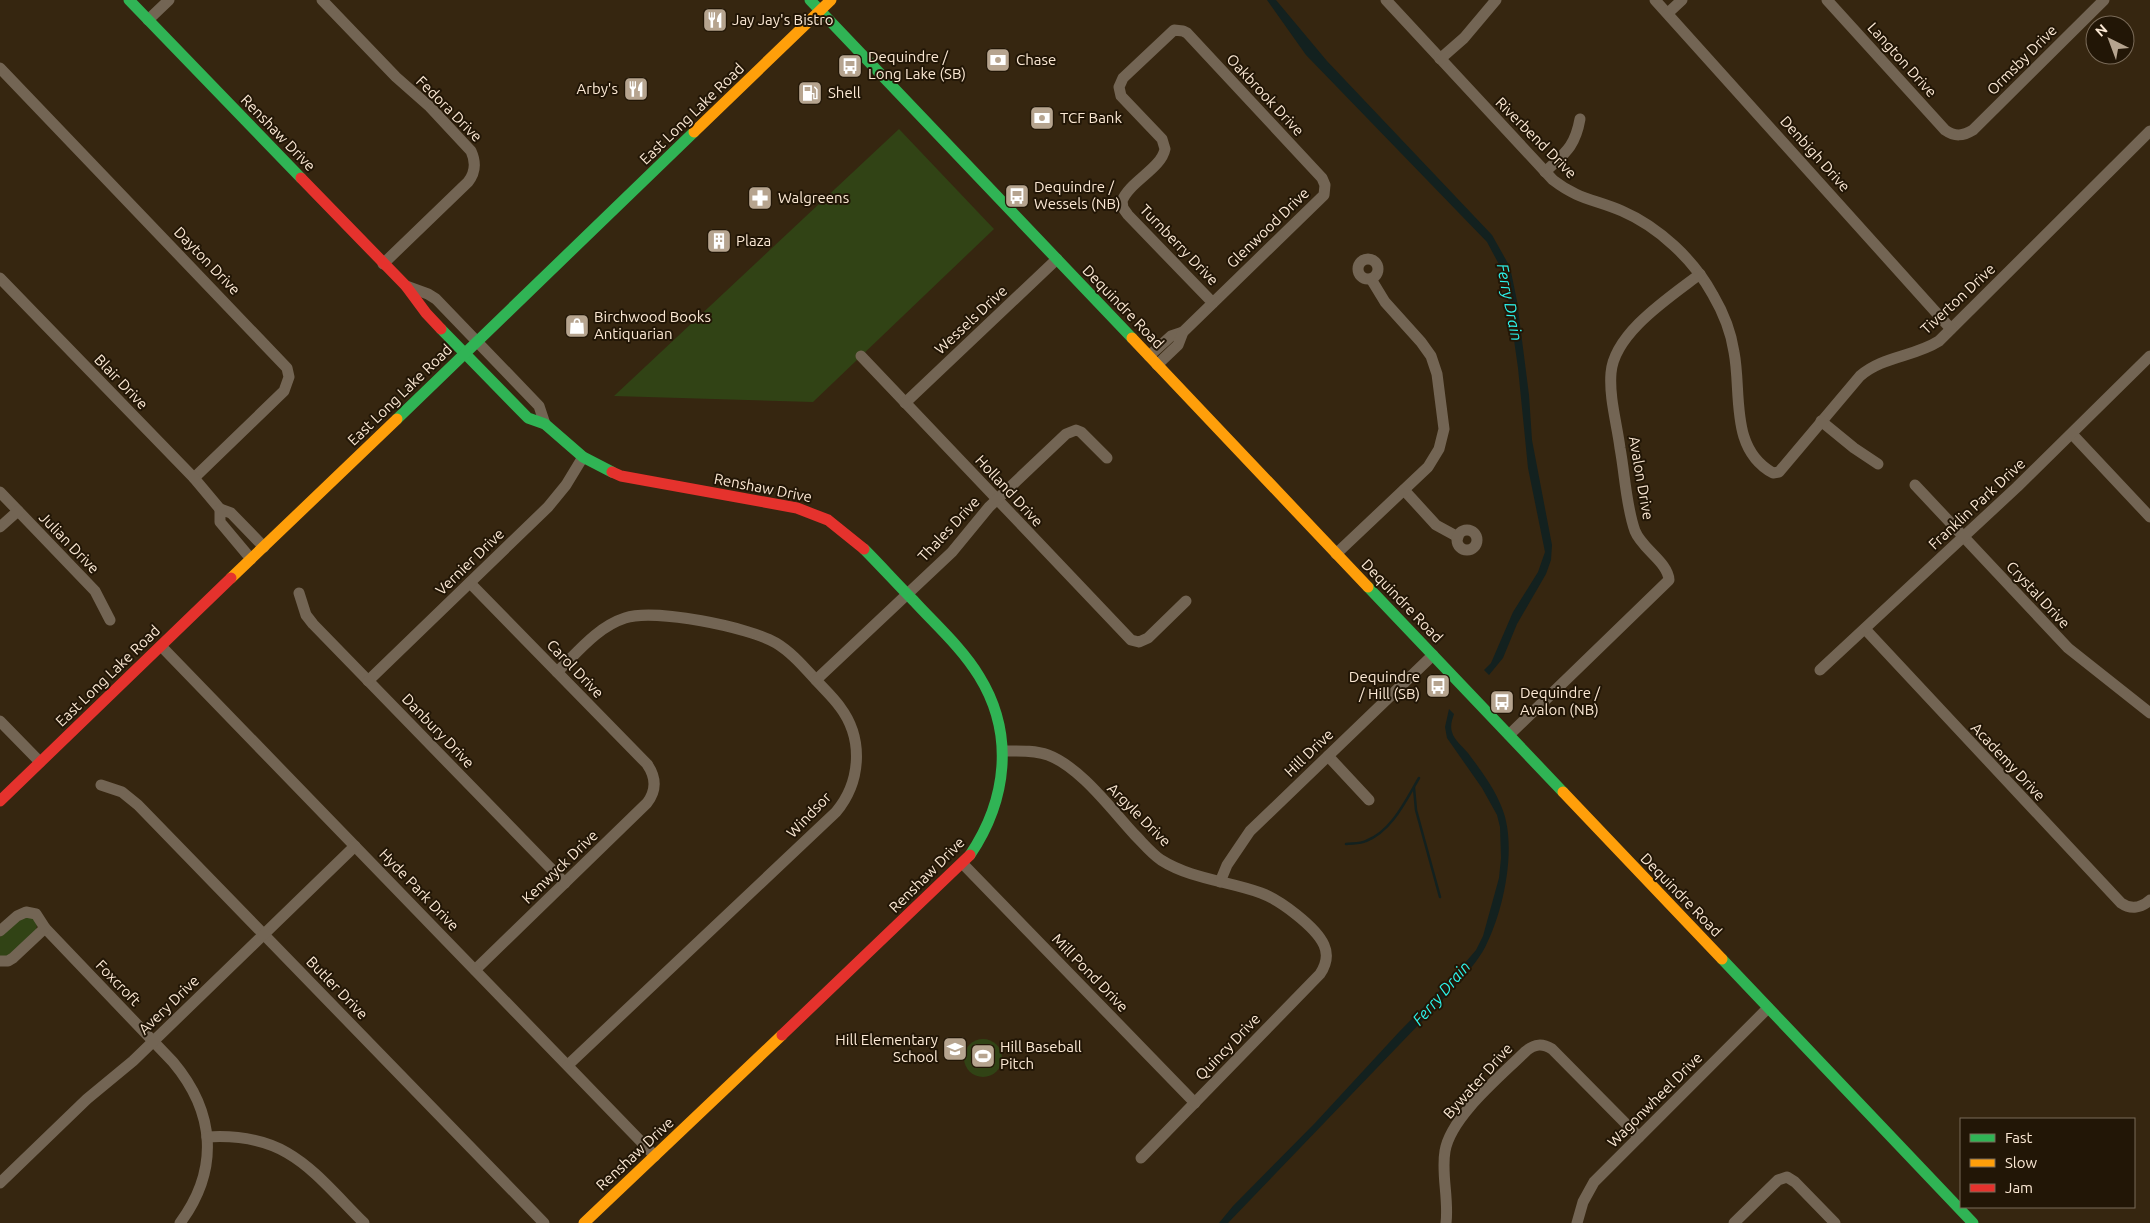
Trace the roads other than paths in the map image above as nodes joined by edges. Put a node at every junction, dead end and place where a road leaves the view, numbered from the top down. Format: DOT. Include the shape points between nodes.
graph roads {
  1 [pos="129,0"];
  2 [pos="169,0"];
  3 [pos="322,0"];
  4 [pos="810,0"];
  5 [pos="831,0"];
  6 [pos="1386,0"];
  7 [pos="1496,0"];
  8 [pos="1656,0"];
  9 [pos="1682,0"];
  10 [pos="1827,0"];
  11 [pos="2104,0"];
  12 [pos="820,11"];
  13 [pos="1668,13"];
  14 [pos="148,20"];
  15 [pos="1178,30"];
  16 [pos="1440,59"];
  17 [pos="0,68"];
  18 [pos="1580,118"];
  19 [pos="2150,131"];
  20 [pos="1958,135"];
  21 [pos="1545,172"];
  22 [pos="1325,185"];
  23 [pos="1057,259"];
  24 [pos="383,264"];
  25 [pos="1700,274"];
  26 [pos="0,278"];
  27 [pos="1371,279"];
  28 [pos="406,286"];
  29 [pos="1213,303"];
  30 [pos="1952,329"];
  31 [pos="1183,332"];
  32 [pos="477,341"];
  33 [pos="465,354"];
  34 [pos="861,356"];
  35 [pos="1149,356"];
  36 [pos="2150,356"];
  37 [pos="1157,365"];
  38 [pos="905,403"];
  39 [pos="1821,421"];
  40 [pos="545,424"];
  41 [pos="2072,434"];
  42 [pos="582,457"];
  43 [pos="1107,458"];
  44 [pos="1878,464"];
  45 [pos="1778,472"];
  46 [pos="194,478"];
  47 [pos="1915,485"];
  48 [pos="1404,490"];
  49 [pos="0,492"];
  50 [pos="997,500"];
  51 [pos="220,509"];
  52 [pos="18,511"];
  53 [pos="2150,517"];
  54 [pos="0,527"];
  55 [pos="1458,537"];
  56 [pos="1963,537"];
  57 [pos="264,547"];
  58 [pos="1336,554"];
  59 [pos="251,559"];
  60 [pos="470,582"];
  61 [pos="299,594"];
  62 [pos="907,594"];
  63 [pos="1186,601"];
  64 [pos="110,620"];
  65 [pos="1864,629"];
  66 [pos="161,646"];
  67 [pos="1433,655"];
  68 [pos="1820,670"];
  69 [pos="557,672"];
  70 [pos="816,680"];
  71 [pos="368,681"];
  72 [pos="2150,713"];
  73 [pos="0,721"];
  74 [pos="1508,735"];
  75 [pos="1003,751"];
  76 [pos="1328,756"];
  77 [pos="40,762"];
  78 [pos="655,780"];
  79 [pos="101,785"];
  80 [pos="1369,800"];
  81 [pos="0,801"];
  82 [pos="354,846"];
  83 [pos="963,864"];
  84 [pos="1220,882"];
  85 [pos="564,883"];
  86 [pos="2150,900"];
  87 [pos="45,928"];
  88 [pos="0,932"];
  89 [pos="264,934"];
  90 [pos="1326,951"];
  91 [pos="0,961"];
  92 [pos="475,970"];
  93 [pos="1768,1008"];
  94 [pos="153,1041"];
  95 [pos="568,1065"];
  96 [pos="1195,1103"];
  97 [pos="1639,1137"];
  98 [pos="207,1138"];
  99 [pos="655,1156"];
  100 [pos="1141,1158"];
  101 [pos="0,1183"];
  102 [pos="180,1223"];
  103 [pos="364,1223"];
  104 [pos="544,1223"];
  105 [pos="584,1223"];
  106 [pos="1446,1223"];
  107 [pos="1577,1223"];
  108 [pos="1734,1223"];
  109 [pos="1835,1223"];
  110 [pos="1973,1223"];
  1 -- 14 [label="main road, Renshaw Drive"];
  2 -- 14 [label="street"];
  3 -- 24 [label="street, Fedora Drive" via="400,81 430,107 474,157 475,169 468,182"];
  4 -- 12 [label="main road, Dequindre Road"];
  5 -- 12 [label="main road, East Long Lake Road"];
  6 -- 16 [label="street, Riverbend Drive"];
  7 -- 16 [label="street" via="1464,38"];
  8 -- 13 [label="street, Denbigh Drive"];
  9 -- 13 [label="street"];
  10 -- 20 [label="street, Langton Drive" via="1945,130"];
  11 -- 20 [label="street, Ormsby Drive" via="1973,130"];
  12 -- 23 [label="main road, Dequindre Road"];
  12 -- 32 [label="main road, East Long Lake Road"];
  13 -- 30 [label="street, Denbigh Drive"];
  14 -- 24 [label="main road, Renshaw Drive"];
  15 -- 22 [label="street, Oakbrook Drive" via="1187,33"];
  15 -- 29 [label="street, Turnberry Drive" via="1170,32 1123,78 1119,87 1121,96 1162,139 1165,149 1161,159 1122,201 1128,215"];
  16 -- 21 [label="street, Riverbend Drive"];
  17 -- 46 [label="street, Dayton Drive" via="287,368 289,377 284,391"];
  18 -- 21 [label="street" via="1572,146"];
  19 -- 30 [label="street, Tiverton Drive"];
  21 -- 25 [label="street, Riverbend Drive" via="1574,195 1623,212 1649,228 1676,248"];
  22 -- 29 [label="street, Glenwood Drive" via="1324,195"];
  23 -- 35 [label="main road, Dequindre Road"];
  23 -- 38 [label="street, Wessels Drive"];
  24 -- 28 [label="main road, Renshaw Drive"];
  25 -- 45 [label="street, Riverbend Drive" via="1718,305 1731,339 1740,425 1745,441 1764,468"];
  25 -- 74 [label="street, Avalon Drive" via="1630,333 1619,348 1611,372 1613,403 1634,526 1643,545 1666,568 1669,580"];
  26 -- 46 [label="street, Blair Drive"];
  27 -- 48 [label="street" via="1384,302 1431,356 1443,411 1444,429 1439,449 1428,467"];
  28 -- 32 [label="street, Renshaw Drive" via="436,300"];
  28 -- 33 [label="main road, Renshaw Drive" via="416,302"];
  29 -- 31 [label="street, Glenwood Drive"];
  30 -- 39 [label="street, Tiverton Drive" via="1930,346 1865,371"];
  31 -- 35 [label="street, Glenwood Drive" via="1171,336"];
  31 -- 37 [label="street, Glenwood Drive" via="1178,345"];
  32 -- 33 [label="main road, East Long Lake Road"];
  32 -- 40 [label="street, Renshaw Drive" via="539,406"];
  33 -- 40 [label="main road, Renshaw Drive" via="528,418"];
  33 -- 57 [label="main road, East Long Lake Road"];
  34 -- 38 [label="street, Holland Drive"];
  35 -- 37 [label="main road, Dequindre Road"];
  36 -- 41 [label="street, Franklin Park Drive"];
  37 -- 58 [label="main road, Dequindre Road"];
  38 -- 50 [label="street, Holland Drive"];
  39 -- 44 [label="street"];
  39 -- 45 [label="street, Tiverton Drive"];
  40 -- 42 [label="main road, Renshaw Drive"];
  41 -- 53 [label="street"];
  41 -- 56 [label="street, Franklin Park Drive"];
  42 -- 60 [label="street, Vernier Drive" via="566,485 548,507"];
  42 -- 62 [label="main road, Renshaw Drive" via="628,478 817,514 846,532"];
  43 -- 50 [label="street, Thales Drive" via="1081,432 1070,431"];
  46 -- 51 [label="street, Blair Drive"];
  47 -- 56 [label="street, Crystal Drive"];
  48 -- 55 [label="street" via="1436,525"];
  48 -- 58 [label="street"];
  49 -- 52 [label="street, Julian Drive"];
  50 -- 62 [label="street, Thales Drive" via="957,546"];
  50 -- 63 [label="street, Holland Drive" via="1127,636 1139,642 1148,638"];
  51 -- 57 [label="street, Blair Drive" via="231,513"];
  51 -- 59 [label="street, Blair Drive" via="220,522"];
  52 -- 54 [label="street"];
  52 -- 64 [label="street, Julian Drive" via="95,591"];
  56 -- 65 [label="street, Franklin Park Drive"];
  56 -- 72 [label="street, Crystal Drive" via="2068,648"];
  57 -- 59 [label="main road, East Long Lake Road"];
  58 -- 67 [label="main road, Dequindre Road"];
  59 -- 66 [label="main road, East Long Lake Road"];
  60 -- 69 [label="street, Carol Drive"];
  60 -- 71 [label="street, Vernier Drive"];
  61 -- 71 [label="street, Danbury Drive" via="313,624"];
  62 -- 70 [label="street, Thales Drive"];
  62 -- 75 [label="main road, Renshaw Drive" via="962,652 980,676 995,710"];
  65 -- 68 [label="street, Franklin Park Drive"];
  65 -- 86 [label="street, Academy Drive" via="2116,899 2126,907 2134,908"];
  66 -- 77 [label="main road, East Long Lake Road"];
  66 -- 82 [label="street, Hyde Park Drive"];
  67 -- 74 [label="main road, Dequindre Road"];
  67 -- 76 [label="street, Hill Drive"];
  69 -- 70 [label="street, Windsor" via="606,628 627,617 654,614 758,634 789,652"];
  69 -- 78 [label="street, Carol Drive" via="647,764"];
  70 -- 95 [label="street, Windsor" via="846,715 856,741 856,769 846,799 828,820"];
  71 -- 85 [label="street, Danbury Drive"];
  73 -- 77 [label="street"];
  74 -- 93 [label="main road, Dequindre Road"];
  75 -- 83 [label="main road, Renshaw Drive" via="1002,780 994,814"];
  75 -- 84 [label="street, Argyle Drive" via="1039,753 1064,763 1158,858 1179,870"];
  76 -- 80 [label="street"];
  76 -- 84 [label="street, Hill Drive" via="1250,831 1227,864"];
  77 -- 81 [label="main road, East Long Lake Road"];
  78 -- 85 [label="street, Kenwyck Drive" via="647,803"];
  79 -- 89 [label="street, Butler Drive" via="122,792 138,804"];
  82 -- 89 [label="street, Avery Drive"];
  82 -- 92 [label="street, Hyde Park Drive"];
  83 -- 96 [label="street, Mill Pond Drive"];
  83 -- 99 [label="main road, Renshaw Drive"];
  84 -- 90 [label="street, Argyle Drive" via="1276,900 1313,931"];
  85 -- 92 [label="street, Kenwyck Drive"];
  87 -- 88 [label="street, Foxcroft" via="36,914 26,912"];
  87 -- 91 [label="street" via="13,958"];
  87 -- 94 [label="street, Foxcroft"];
  89 -- 94 [label="street, Avery Drive"];
  89 -- 104 [label="street, Butler Drive"];
  90 -- 96 [label="street, Quincy Drive" via="1325,965 1320,974"];
  92 -- 95 [label="street, Hyde Park Drive"];
  93 -- 97 [label="street, Wagonwheel Drive"];
  93 -- 110 [label="main road, Dequindre Road"];
  94 -- 98 [label="street, Foxcroft" via="191,1086 202,1109"];
  94 -- 101 [label="street, Avery Drive" via="78,1107"];
  95 -- 99 [label="street, Hyde Park Drive"];
  96 -- 100 [label="street, Quincy Drive"];
  97 -- 106 [label="street, Bywater Drive" via="1552,1049 1534,1046 1468,1110 1453,1129 1444,1162"];
  97 -- 107 [label="street, Wagonwheel Drive" via="1590,1187"];
  98 -- 102 [label="street, Foxcroft" via="202,1182"];
  98 -- 103 [label="street" via="252,1139 283,1150 310,1168"];
  99 -- 105 [label="main road, Renshaw Drive"];
  108 -- 109 [label="street" via="1778,1180 1787,1177"];
}
